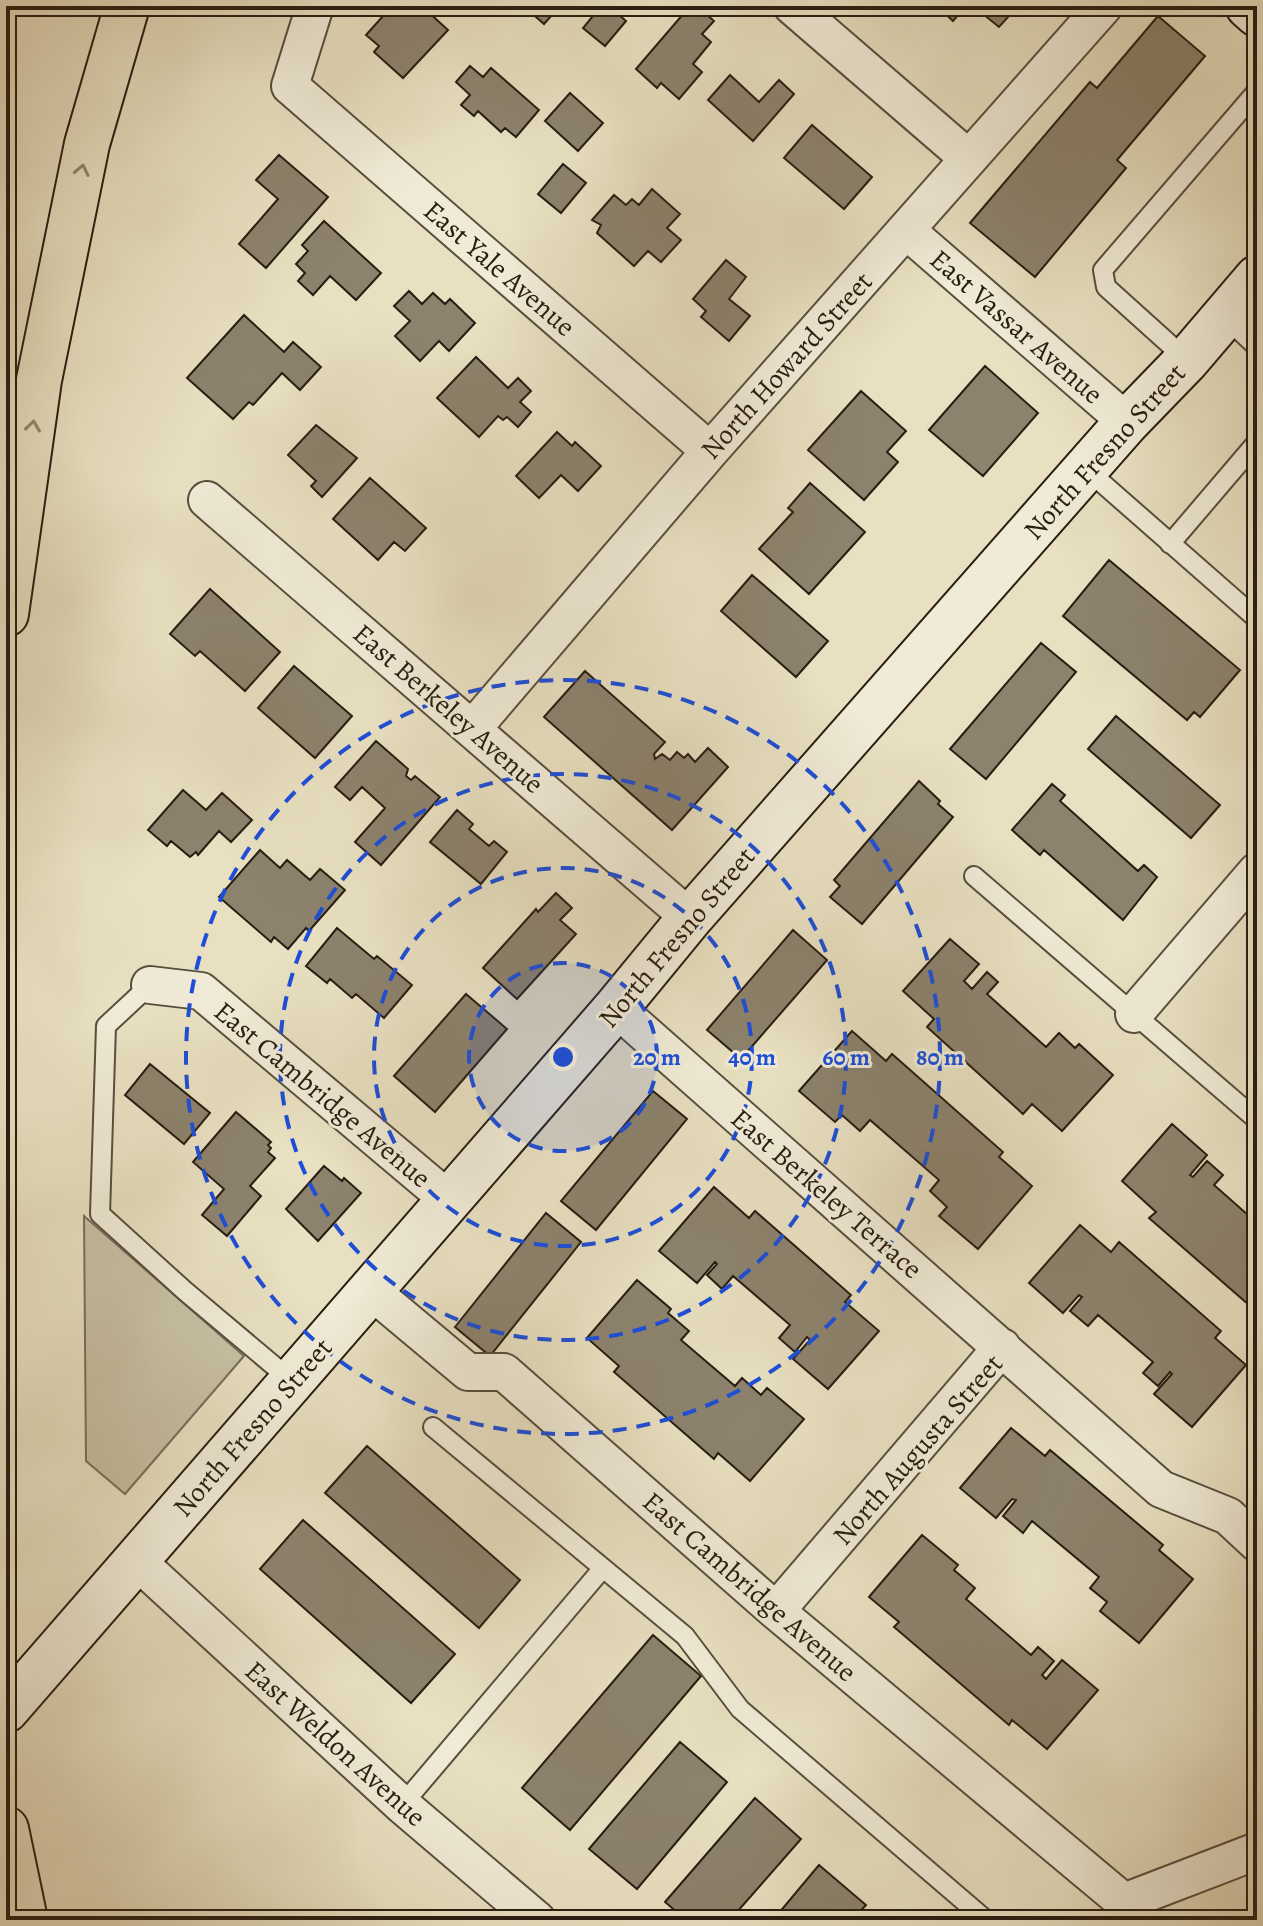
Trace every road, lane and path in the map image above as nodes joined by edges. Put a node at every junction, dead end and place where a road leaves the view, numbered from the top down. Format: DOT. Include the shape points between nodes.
graph roads {
  1 [pos="127,6"];
  2 [pos="315,6"];
  3 [pos="792,6"];
  4 [pos="1104,6"];
  5 [pos="1248,6"];
  6 [pos="1257,14"];
  7 [pos="1257,91"];
  8 [pos="968,158"];
  9 [pos="906,230"];
  10 [pos="1257,278"];
  11 [pos="1224,316"];
  12 [pos="1257,347"];
  13 [pos="1187,360"];
  14 [pos="1127,422"];
  15 [pos="1257,442"];
  16 [pos="710,451"];
  17 [pos="1086,469"];
  18 [pos="207,500"];
  19 [pos="1170,544"];
  20 [pos="6,614"];
  21 [pos="1257,619"];
  22 [pos="473,728"];
  23 [pos="1257,871"];
  24 [pos="974,876"];
  25 [pos="690,918"];
  26 [pos="150,985"];
  27 [pos="616,1008"];
  28 [pos="1134,1014"];
  29 [pos="1257,1120"];
  30 [pos="449,1200"];
  31 [pos="370,1290"];
  32 [pos="1002,1347"];
  33 [pos="292,1381"];
  34 [pos="433,1427"];
  35 [pos="1257,1543"];
  36 [pos="137,1561"];
  37 [pos="603,1568"];
  38 [pos="776,1611"];
  39 [pos="6,1710"];
  40 [pos="402,1805"];
  41 [pos="7,1837"];
  42 [pos="1257,1851"];
  43 [pos="25,1920"];
  44 [pos="537,1920"];
  45 [pos="986,1920"];
  20 -- 1 [label="highway, one-way" via="39,380 87,144"];
  2 -- 16 [label="street, East Yale Avenue" via="290,86"];
  3 -- 8 [label="street"];
  4 -- 8 [label="street, North Howard Street"];
  5 -- 6 [label="main road"];
  7 -- 13 [label="lane" via="1103,270 1106,287"];
  8 -- 9 [label="street, North Howard Street"];
  9 -- 14 [label="street, East Vassar Avenue"];
  9 -- 16 [label="street, North Howard Street"];
  10 -- 11 [label="main road, North Fresno Street"];
  11 -- 12 [label="lane"];
  11 -- 13 [label="main road, North Fresno Street"];
  13 -- 14 [label="main road, North Fresno Street"];
  14 -- 17 [label="main road, North Fresno Street"];
  15 -- 19 [label="lane"];
  16 -- 22 [label="street, North Howard Street"];
  17 -- 19 [label="lane"];
  17 -- 25 [label="main road, North Fresno Street"];
  18 -- 22 [label="street, East Berkeley Avenue"];
  19 -- 21 [label="lane"];
  22 -- 25 [label="street, East Berkeley Avenue"];
  23 -- 28 [label="street"];
  24 -- 28 [label="lane"];
  25 -- 27 [label="main road, North Fresno Street"];
  26 -- 30 [label="street, East Cambridge Avenue" via="201,991"];
  26 -- 33 [label="lane" via="106,1026 100,1214"];
  27 -- 30 [label="main road, North Fresno Street"];
  27 -- 32 [label="street, East Berkeley Terrace"];
  28 -- 29 [label="lane"];
  30 -- 31 [label="main road, North Fresno Street"];
  31 -- 33 [label="main road, North Fresno Street"];
  31 -- 38 [label="street, East Cambridge Avenue" via="468,1372 504,1372"];
  32 -- 35 [label="street, North Augusta Street" via="1161,1489 1228,1516"];
  32 -- 38 [label="street, North Augusta Street"];
  33 -- 36 [label="main road, North Fresno Street"];
  34 -- 37 [label="lane"];
  36 -- 39 [label="main road, North Fresno Street"];
  36 -- 40 [label="street, East Weldon Avenue"];
  37 -- 40 [label="lane"];
  37 -- 45 [label="lane" via="685,1636 740,1709"];
  38 -- 42 [label="street, East Cambridge Avenue" via="1124,1902"];
  40 -- 44 [label="street, East Weldon Avenue"];
  41 -- 43 [label="highway"];
}
